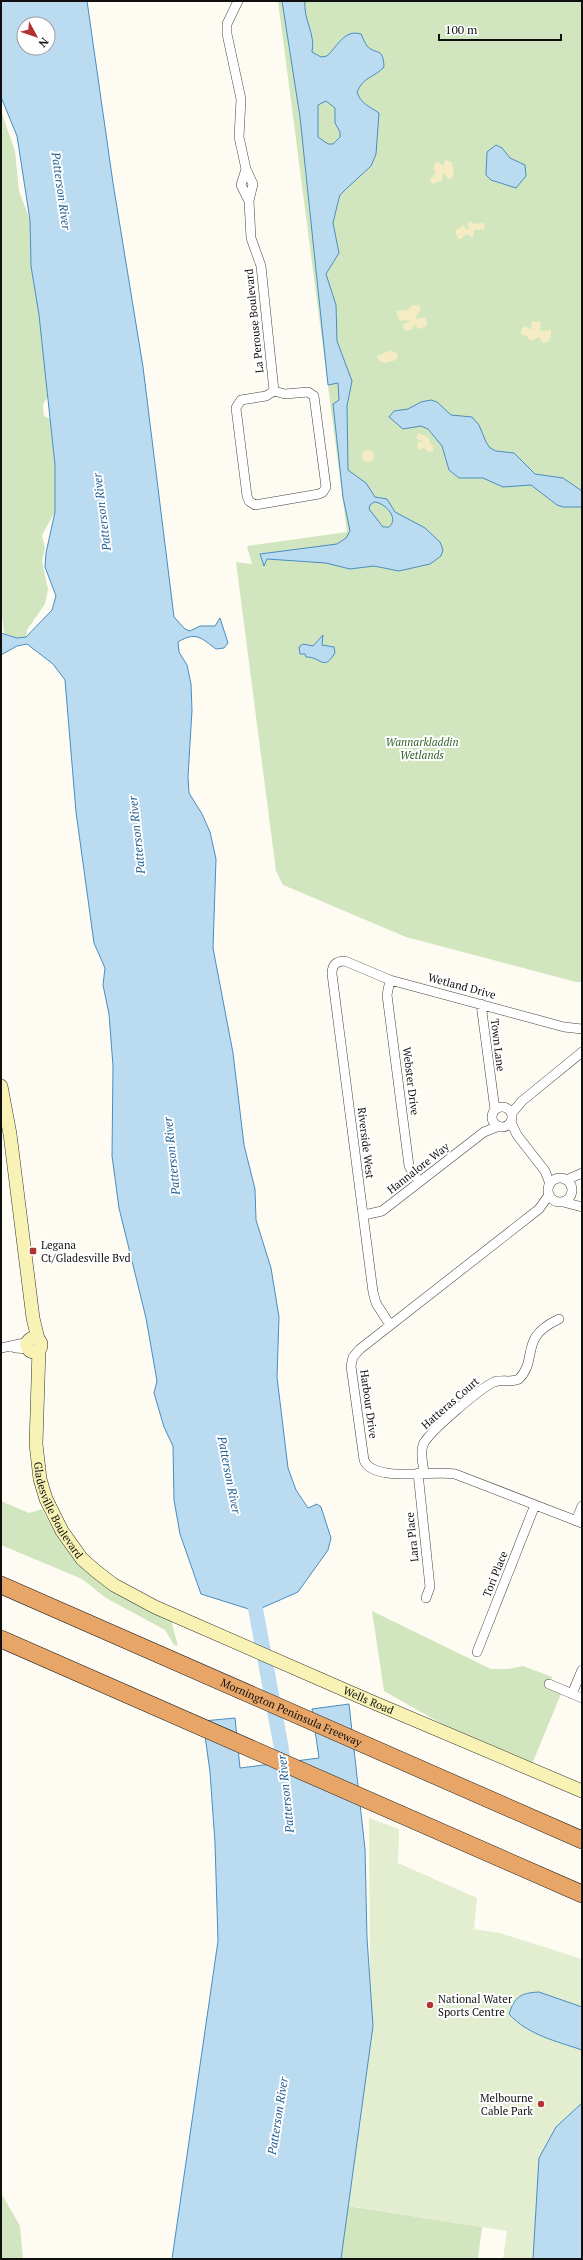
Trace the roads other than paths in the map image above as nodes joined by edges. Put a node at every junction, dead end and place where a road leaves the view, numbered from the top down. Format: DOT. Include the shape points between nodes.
graph roads {
  1 [pos="238,1"];
  2 [pos="274,391"];
  3 [pos="337,962"];
  4 [pos="390,980"];
  5 [pos="481,1004"];
  6 [pos="582,1030"];
  7 [pos="582,1052"];
  8 [pos="1,1086"];
  9 [pos="492,1090"];
  10 [pos="494,1114"];
  11 [pos="507,1117"];
  12 [pos="484,1132"];
  13 [pos="545,1171"];
  14 [pos="582,1173"];
  15 [pos="419,1182"];
  16 [pos="550,1184"];
  17 [pos="567,1185"];
  18 [pos="549,1195"];
  19 [pos="560,1202"];
  20 [pos="582,1207"];
  21 [pos="539,1209"];
  22 [pos="364,1215"];
  23 [pos="559,1319"];
  24 [pos="390,1325"];
  25 [pos="33,1345"];
  26 [pos="5,1348"];
  27 [pos="421,1473"];
  28 [pos="535,1505"];
  29 [pos="582,1506"];
  30 [pos="579,1522"];
  31 [pos="1,1585"];
  32 [pos="426,1598"];
  33 [pos="155,1607"];
  34 [pos="1,1639"];
  35 [pos="477,1652"];
  36 [pos="582,1670"];
  37 [pos="550,1684"];
  38 [pos="572,1694"];
  39 [pos="582,1698"];
  40 [pos="582,1791"];
  41 [pos="582,1840"];
  42 [pos="582,1894"];
  1 -- 2 [label="street, La Perouse Boulevard" via="227,24 227,34 241,99 239,137 246,169 241,185 249,201 252,239 260,266"];
  2 -- 2 [label="street" via="285,394 308,392 314,396 326,487 319,494 255,505 247,496 236,408 241,400 266,396"];
  3 -- 4 [label="street, Wetland Drive" via="345,961"];
  3 -- 22 [label="street, Riverside West" via="332,968 332,974"];
  4 -- 5 [label="street, Wetland Drive"];
  4 -- 15 [label="street, Webster Drive" via="388,995 410,1166"];
  5 -- 6 [label="street, Wetland Drive"];
  5 -- 9 [label="street, Town Lane"];
  7 -- 11 [label="street, Hannalore Way" via="522,1101"];
  8 -- 25 [label="main road, Gladesville Boulevard" via="10,1134 33,1318"];
  9 -- 10 [label="street, Town Lane"];
  9 -- 11 [label="street, Town Lane"];
  10 -- 11 [label="street"];
  10 -- 11 [label="street"];
  10 -- 12 [label="street, Hannalore Way"];
  11 -- 12 [label="street, Hannalore Way"];
  11 -- 13 [label="street" via="517,1135"];
  12 -- 15 [label="street, Hannalore Way"];
  13 -- 16 [label="street"];
  13 -- 17 [label="street"];
  14 -- 17 [label="street"];
  15 -- 22 [label="street, Hannalore Way" via="382,1210"];
  16 -- 17 [label="street"];
  16 -- 18 [label="street"];
  17 -- 19 [label="street"];
  17 -- 20 [label="street"];
  18 -- 19 [label="street"];
  18 -- 21 [label="street, Harbour Drive"];
  19 -- 20 [label="street"];
  19 -- 21 [label="street, Harbour Drive"];
  21 -- 24 [label="street, Harbour Drive"];
  22 -- 24 [label="street, Riverside West" via="374,1297"];
  23 -- 27 [label="street, Hatteras Court" via="536,1334 519,1380 491,1384 428,1436 423,1444"];
  24 -- 27 [label="street, Harbour Drive" via="356,1352 352,1362 364,1460 368,1467 382,1473"];
  25 -- 26 [label="street"];
  25 -- 33 [label="main road, Gladesville Boulevard" via="37,1371 36,1444 46,1499 62,1531 82,1559 114,1585"];
  27 -- 28 [label="street, Harbour Drive" via="462,1476"];
  27 -- 32 [label="street, Lara Place" via="430,1587"];
  28 -- 30 [label="street, Harbour Drive"];
  28 -- 35 [label="street, Tori Place"];
  29 -- 30 [label="street"];
  31 -- 41 [label="highway, Mornington Peninsula Freeway"];
  33 -- 40 [label="main road, Wells Road"];
  34 -- 42 [label="highway"];
  36 -- 38 [label="street"];
  37 -- 38 [label="street"];
  38 -- 39 [label="street"];
}
